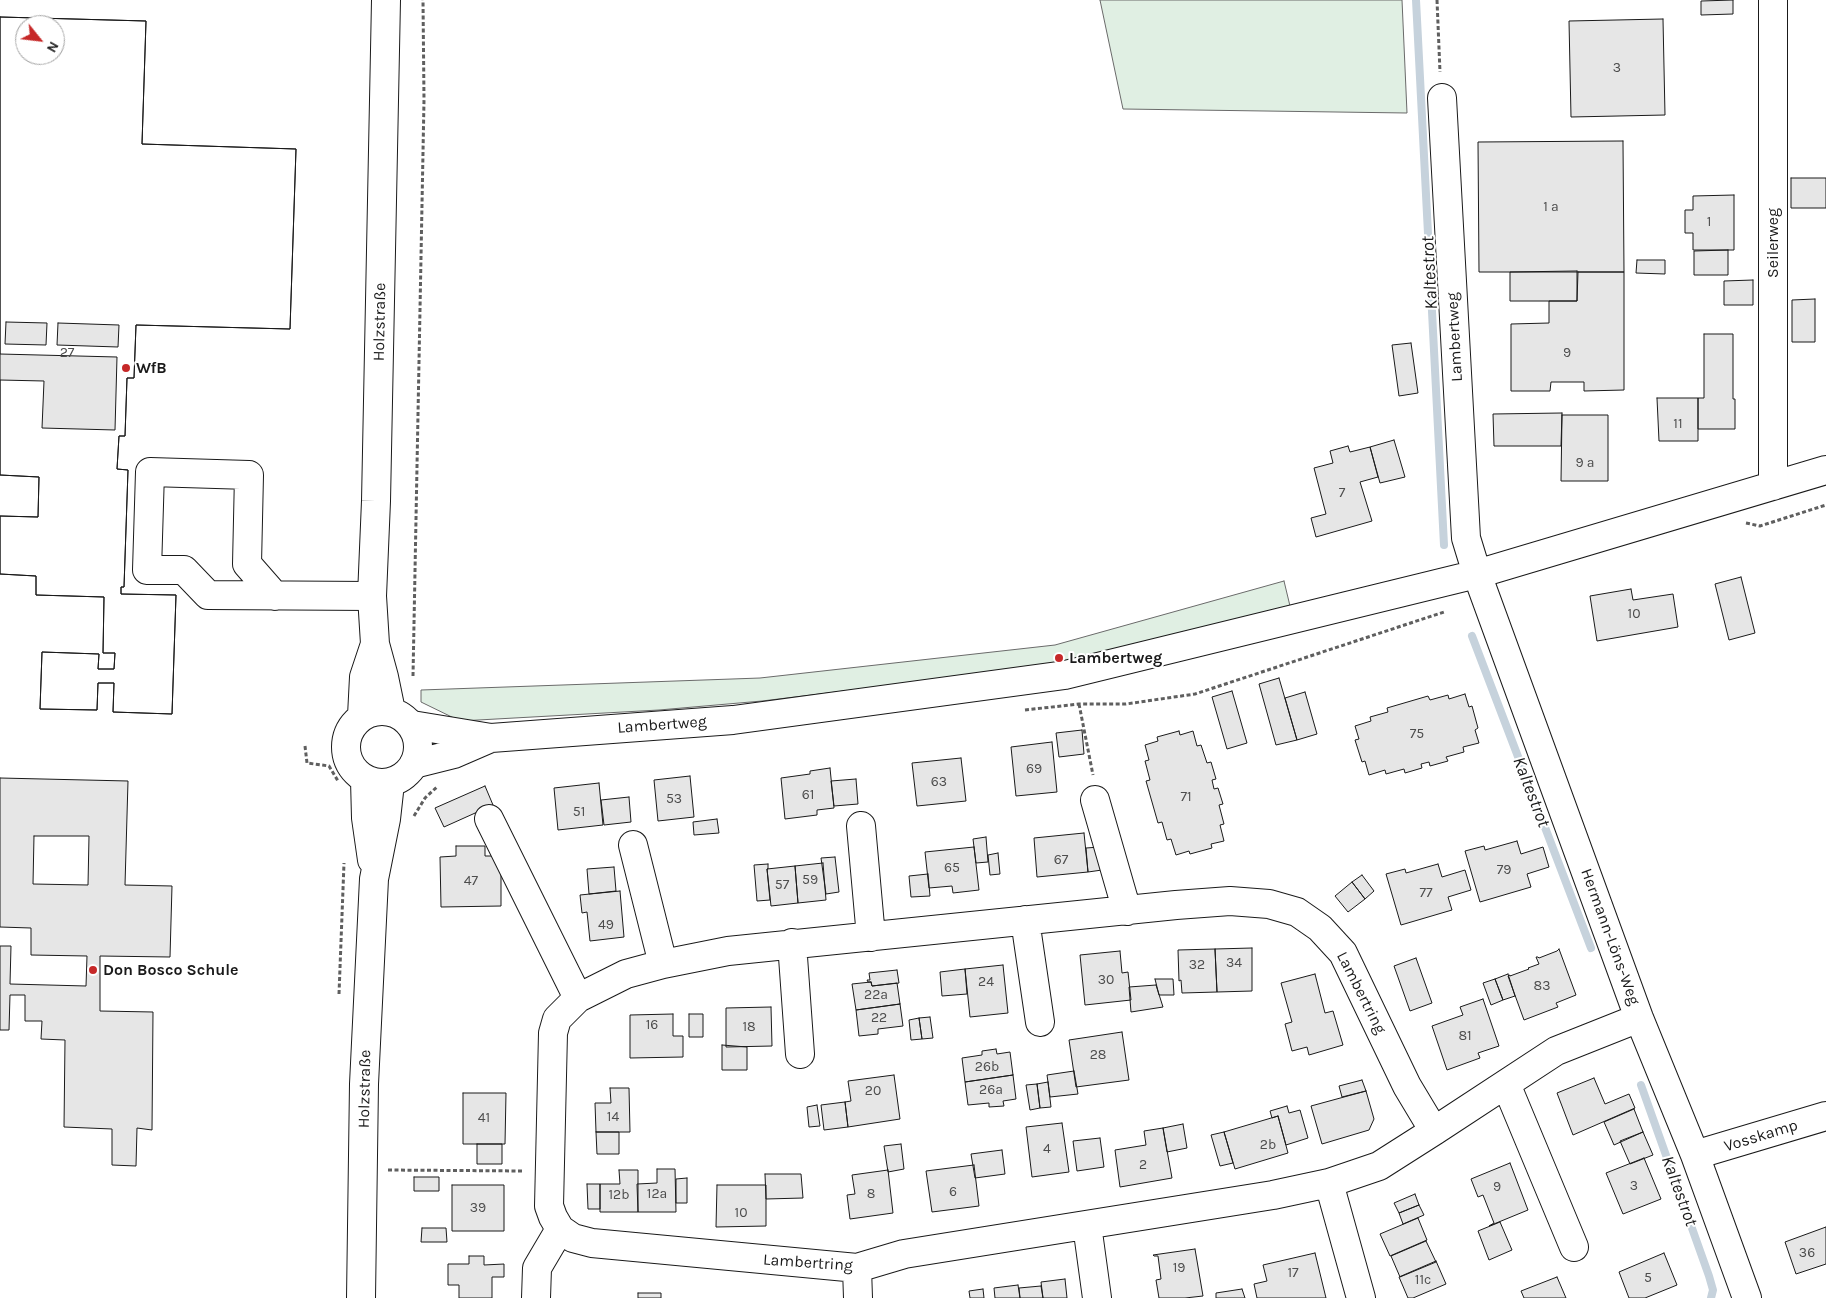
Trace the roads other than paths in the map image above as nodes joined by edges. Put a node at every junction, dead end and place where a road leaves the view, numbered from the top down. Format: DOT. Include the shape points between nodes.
graph roads {
  1 [pos="386,0"];
  2 [pos="1772,0"];
  3 [pos="1442,98"];
  4 [pos="1826,470"];
  5 [pos="1773,486"];
  6 [pos="1477,574"];
  7 [pos="275,596"];
  8 [pos="372,596"];
  9 [pos="374,644"];
  10 [pos="362,716"];
  11 [pos="402,718"];
  12 [pos="491,738"];
  13 [pos="414,764"];
  14 [pos="377,781"];
  15 [pos="1095,800"];
  16 [pos="489,819"];
  17 [pos="861,826"];
  18 [pos="633,845"];
  19 [pos="1127,911"];
  20 [pos="1025,920"];
  21 [pos="871,937"];
  22 [pos="792,943"];
  23 [pos="663,964"];
  24 [pos="578,998"];
  25 [pos="1640,1018"];
  26 [pos="1040,1022"];
  27 [pos="800,1054"];
  28 [pos="1506,1084"];
  29 [pos="1826,1116"];
  30 [pos="1434,1131"];
  31 [pos="1695,1155"];
  32 [pos="1329,1183"];
  33 [pos="1087,1225"];
  34 [pos="560,1229"];
  35 [pos="1574,1247"];
  36 [pos="857,1268"];
  37 [pos="362,1298"];
  38 [pos="536,1298"];
  39 [pos="858,1298"];
  40 [pos="1097,1298"];
  41 [pos="1361,1298"];
  42 [pos="1747,1298"];
  1 -- 8 [label="street, Holzstraße" via="377,492"];
  2 -- 5 [label="street, Seilerweg"];
  3 -- 6 [label="street, Lambertweg" via="1466,538"];
  4 -- 5 [label="street, Lambertweg"];
  5 -- 6 [label="street, Lambertweg"];
  6 -- 12 [label="street, Lambertweg" via="1065,675 732,720"];
  6 -- 25 [label="street, Hermann-Löns-Weg"];
  7 -- 7 [label="street" via="247,564 249,474 150,472 147,570 184,570 208,595"];
  7 -- 8 [label="street"];
  8 -- 9 [label="street, Holzstraße"];
  9 -- 10 [label="street, Holzstraße" via="364,677"];
  9 -- 11 [label="street, Holzstraße"];
  10 -- 11 [label="street" via="378,710"];
  10 -- 14 [label="street" via="348,732 344,748 354,771"];
  11 -- 12 [label="street, Lambertweg"];
  11 -- 13 [label="street, Holzstraße" via="416,733 419,747"];
  12 -- 13 [label="street, Lambertweg" via="454,754"];
  13 -- 14 [label="street" via="401,778"];
  14 -- 37 [label="street, Holzstraße" via="366,818 374,879 364,1084"];
  15 -- 19 [label="street"];
  16 -- 24 [label="street"];
  17 -- 21 [label="street"];
  18 -- 23 [label="street"];
  19 -- 20 [label="street, Lambertring"];
  19 -- 30 [label="street, Lambertring" via="1230,901 1269,904 1298,912 1320,928 1344,953 1407,1086"];
  20 -- 21 [label="street, Lambertring"];
  20 -- 26 [label="street"];
  21 -- 22 [label="street, Lambertring"];
  22 -- 23 [label="street, Lambertring"];
  22 -- 27 [label="street"];
  23 -- 24 [label="street, Lambertring" via="626,974"];
  24 -- 34 [label="street, Lambertring" via="557,1019 553,1033 549,1206"];
  25 -- 28 [label="street, Lambertring" via="1556,1050"];
  25 -- 31 [label="street, Hermann-Löns-Weg"];
  28 -- 30 [label="street, Lambertring"];
  28 -- 35 [label="street"];
  29 -- 31 [label="street, Vosskamp"];
  30 -- 32 [label="street, Lambertring" via="1379,1166"];
  31 -- 42 [label="street, Hermann-Löns-Weg"];
  32 -- 33 [label="street, Lambertring"];
  32 -- 41 [label="street"];
  33 -- 36 [label="street, Lambertring" via="904,1254"];
  33 -- 40 [label="street"];
  34 -- 36 [label="street, Lambertring" via="573,1238 592,1244"];
  34 -- 38 [label="street" via="537,1268"];
  36 -- 39 [label="street"];
}
